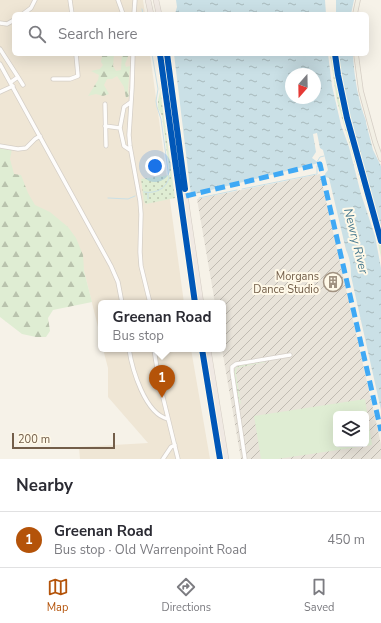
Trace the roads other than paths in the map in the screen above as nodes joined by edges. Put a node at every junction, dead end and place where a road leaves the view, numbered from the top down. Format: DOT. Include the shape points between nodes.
graph roads {
  1 [pos="35,0"];
  2 [pos="70,0"];
  3 [pos="118,0"];
  4 [pos="135,0"];
  5 [pos="148,0"];
  6 [pos="156,0"];
  7 [pos="358,0"];
  8 [pos="26,12"];
  9 [pos="72,12"];
  10 [pos="122,12"];
  11 [pos="134,12"];
  12 [pos="151,12"];
  13 [pos="159,12"];
  14 [pos="355,12"];
  15 [pos="12,21"];
  16 [pos="0,22"];
  17 [pos="0,49"];
  18 [pos="76,56"];
  19 [pos="133,56"];
  20 [pos="160,56"];
  21 [pos="167,56"];
  22 [pos="356,56"];
  23 [pos="0,64"];
  24 [pos="18,77"];
  25 [pos="53,79"];
  26 [pos="12,84"];
  27 [pos="24,85"];
  28 [pos="0,92"];
  29 [pos="131,102"];
  30 [pos="105,104"];
  31 [pos="105,126"];
  32 [pos="120,128"];
  33 [pos="40,136"];
  34 [pos="0,146"];
  35 [pos="106,146"];
  36 [pos="130,150"];
  37 [pos="381,159"];
  38 [pos="121,300"];
  39 [pos="149,300"];
  40 [pos="195,300"];
  41 [pos="201,300"];
  42 [pos="130,352"];
  43 [pos="154,352"];
  44 [pos="202,352"];
  45 [pos="208,352"];
  46 [pos="290,355"];
  47 [pos="168,419"];
  48 [pos="175,445"];
  49 [pos="163,459"];
  50 [pos="178,459"];
  51 [pos="220,459"];
  52 [pos="226,459"];
  53 [pos="245,459"];
  1 -- 8 [label="street"];
  2 -- 9 [label="street"];
  3 -- 10 [label="street"];
  4 -- 11 [label="street"];
  5 -- 12 [label="highway"];
  6 -- 13 [label="highway"];
  7 -- 14 [label="main road"];
  15 -- 16 [label="street" via="7,24"];
  17 -- 24 [label="street" via="5,53"];
  18 -- 25 [label="street" via="78,76"];
  19 -- 29 [label="street"];
  20 -- 40 [label="highway"];
  21 -- 41 [label="highway"];
  22 -- 37 [label="main road" via="361,91"];
  23 -- 26 [label="street"];
  24 -- 26 [label="street"];
  24 -- 27 [label="street"];
  26 -- 28 [label="street"];
  26 -- 33 [label="street"];
  29 -- 32 [label="street" via="124,107"];
  29 -- 36 [label="street"];
  30 -- 31 [label="street"];
  31 -- 32 [label="street"];
  31 -- 35 [label="street"];
  32 -- 36 [label="street" via="124,146"];
  33 -- 34 [label="street" via="26,148"];
  33 -- 38 [label="street" via="118,282"];
  36 -- 39 [label="street" via="140,201 141,266"];
  42 -- 47 [label="street" via="147,401 160,415"];
  43 -- 47 [label="street"];
  44 -- 51 [label="highway"];
  45 -- 52 [label="highway"];
  46 -- 53 [label="street" via="236,364 232,367"];
  47 -- 48 [label="street"];
  48 -- 49 [label="street"];
  48 -- 50 [label="street"];
}
